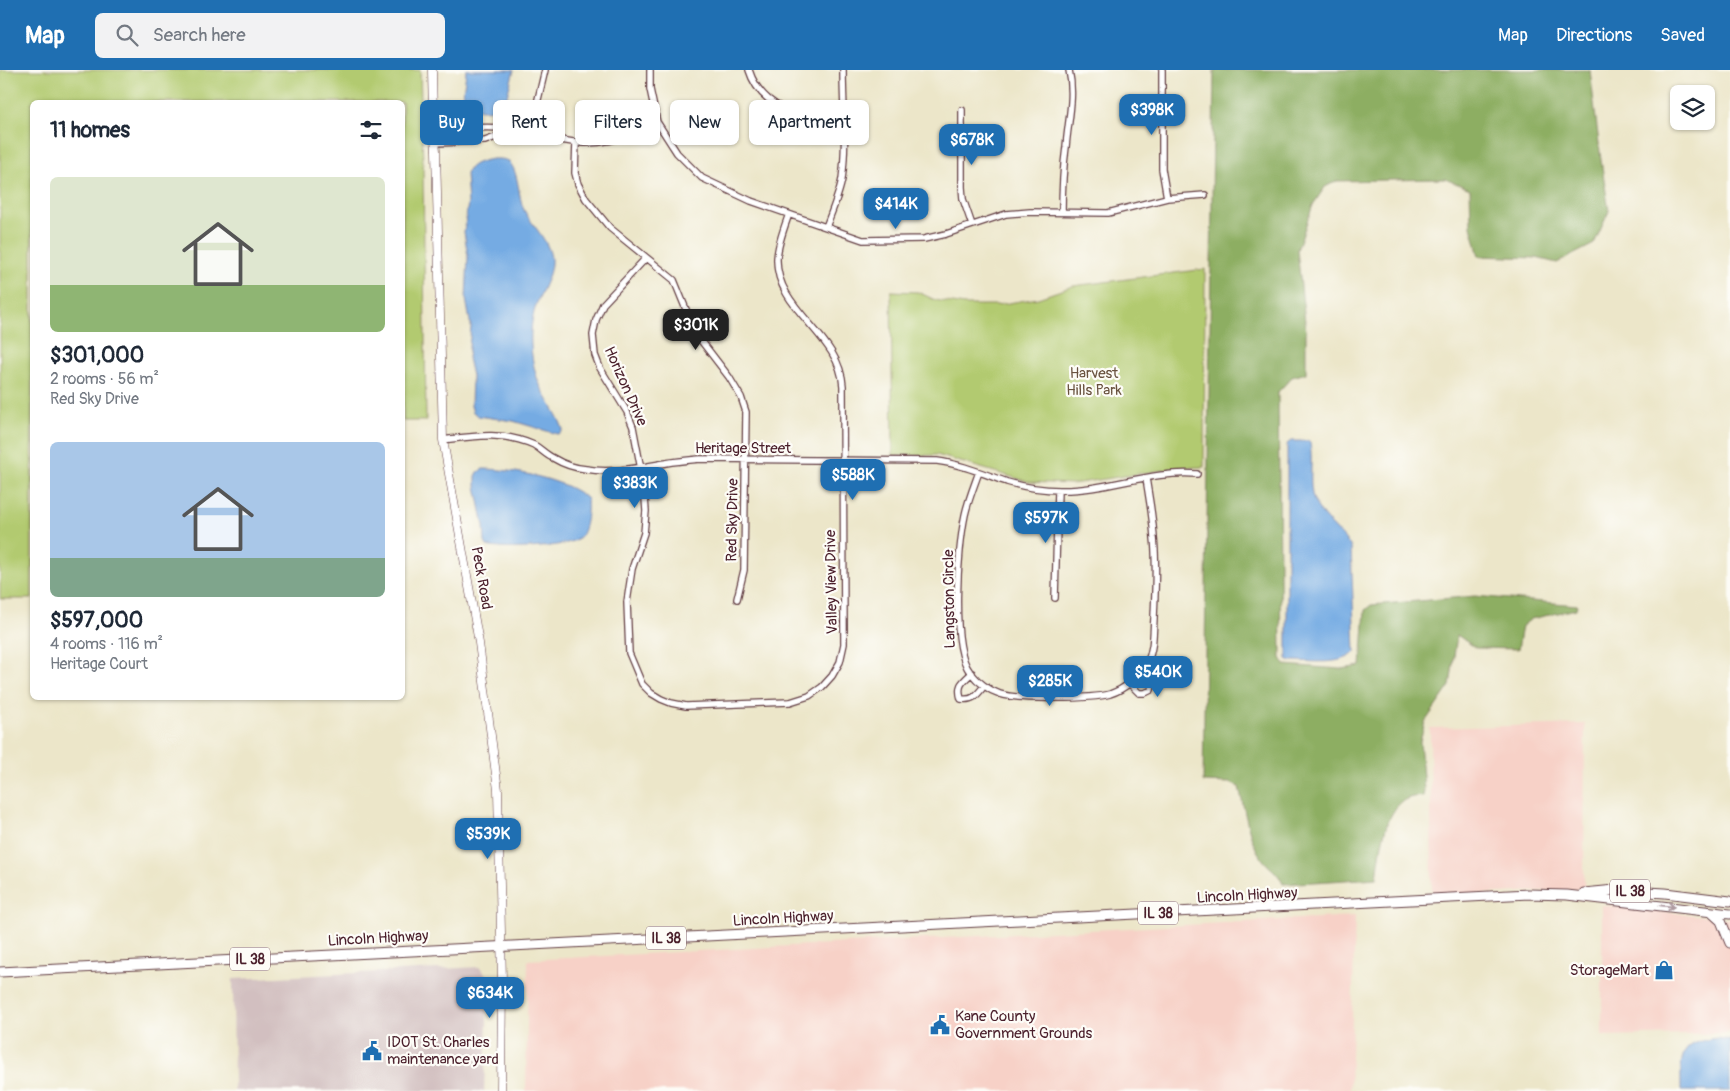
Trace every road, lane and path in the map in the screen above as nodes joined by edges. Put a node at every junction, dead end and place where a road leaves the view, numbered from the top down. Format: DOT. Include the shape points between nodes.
graph roads {
  1 [pos="432,70"];
  2 [pos="545,70"];
  3 [pos="650,70"];
  4 [pos="749,70"];
  5 [pos="843,70"];
  6 [pos="1069,70"];
  7 [pos="1162,70"];
  8 [pos="433,100"];
  9 [pos="538,100"];
  10 [pos="652,100"];
  11 [pos="769,100"];
  12 [pos="843,100"];
  13 [pos="962,110"];
  14 [pos="660,127"];
  15 [pos="434,145"];
  16 [pos="576,145"];
  17 [pos="844,145"];
  18 [pos="1205,195"];
  19 [pos="1167,198"];
  20 [pos="1062,212"];
  21 [pos="789,214"];
  22 [pos="972,225"];
  23 [pos="826,227"];
  24 [pos="646,258"];
  25 [pos="443,440"];
  26 [pos="746,460"];
  27 [pos="843,460"];
  28 [pos="640,467"];
  29 [pos="979,472"];
  30 [pos="1197,474"];
  31 [pos="1146,478"];
  32 [pos="1058,490"];
  33 [pos="1055,598"];
  34 [pos="737,599"];
  35 [pos="1141,670"];
  36 [pos="972,673"];
  37 [pos="1130,684"];
  38 [pos="984,686"];
  39 [pos="728,705"];
  40 [pos="1567,895"];
  41 [pos="1730,901"];
  42 [pos="1709,911"];
  43 [pos="1730,914"];
  44 [pos="1730,943"];
  45 [pos="500,947"];
  46 [pos="0,972"];
  47 [pos="501,1091"];
  1 -- 8 [label="street, Peck Road"];
  2 -- 9 [label="street"];
  3 -- 10 [label="street"];
  4 -- 11 [label="street" via="751,78"];
  5 -- 12 [label="street"];
  6 -- 20 [label="street" via="1070,117"];
  7 -- 19 [label="street" via="1162,169"];
  13 -- 22 [label="street" via="963,193"];
  14 -- 21 [label="street" via="676,153 702,178 751,201"];
  15 -- 25 [label="street, Peck Road"];
  16 -- 24 [label="street, Red Sky Drive" via="575,173 586,199 610,228"];
  17 -- 23 [label="street" via="839,193"];
  18 -- 19 [label="street"];
  19 -- 20 [label="street" via="1108,213"];
  20 -- 22 [label="street" via="1014,212"];
  21 -- 23 [label="street"];
  21 -- 27 [label="street, Valley View Drive" via="778,252 779,277 786,293 827,344 840,367"];
  22 -- 23 [label="street" via="935,237 908,240 864,240"];
  24 -- 26 [label="street, Red Sky Drive" via="674,280 696,334 741,397 746,412"];
  24 -- 28 [label="street, Horizon Drive" via="603,304 593,335 600,368 628,412"];
  25 -- 28 [label="street, Heritage Street" via="483,435 516,438 552,458 584,469"];
  25 -- 45 [label="street, Peck Road" via="479,643 496,771 500,833"];
  26 -- 27 [label="street, Heritage Street"];
  26 -- 28 [label="street, Heritage Street" via="700,460"];
  26 -- 34 [label="street, Red Sky Drive" via="744,570"];
  27 -- 29 [label="street, Heritage Street" via="937,461"];
  27 -- 39 [label="street, Valley View Drive" via="844,644 840,662 822,687 799,700"];
  28 -- 39 [label="street, Horizon Drive" via="646,511 644,533 628,585 629,654 642,684 661,699 686,706"];
  29 -- 32 [label="street, Heritage Street" via="1028,487"];
  29 -- 36 [label="street, Langston Circle" via="965,513 958,578 959,642 962,656"];
  30 -- 31 [label="street, Heritage Street"];
  31 -- 32 [label="street, Heritage Street"];
  31 -- 35 [label="street, Langston Circle" via="1155,540 1154,612 1152,647"];
  32 -- 33 [label="street"];
  35 -- 37 [label="street, Langston Circle"];
  35 -- 37 [label="street" via="1151,678 1150,690 1139,693"];
  36 -- 38 [label="street, Langston Circle"];
  36 -- 38 [label="street" via="962,682 959,690 961,699 975,698"];
  37 -- 38 [label="street, Langston Circle" via="1110,694 1016,698"];
  40 -- 41 [label="main road, Lincoln Highway / IL 38" via="1616,890"];
  40 -- 42 [label="main road, Lincoln Highway / IL 38, one-way"];
  40 -- 45 [label="main road, Lincoln Highway / IL 38"];
  42 -- 43 [label="main road, Lincoln Highway / IL 38"];
  42 -- 44 [label="main road" via="1721,921"];
  45 -- 46 [label="main road, Lincoln Highway / IL 38"];
  45 -- 47 [label="street, Peck Road"];
}
